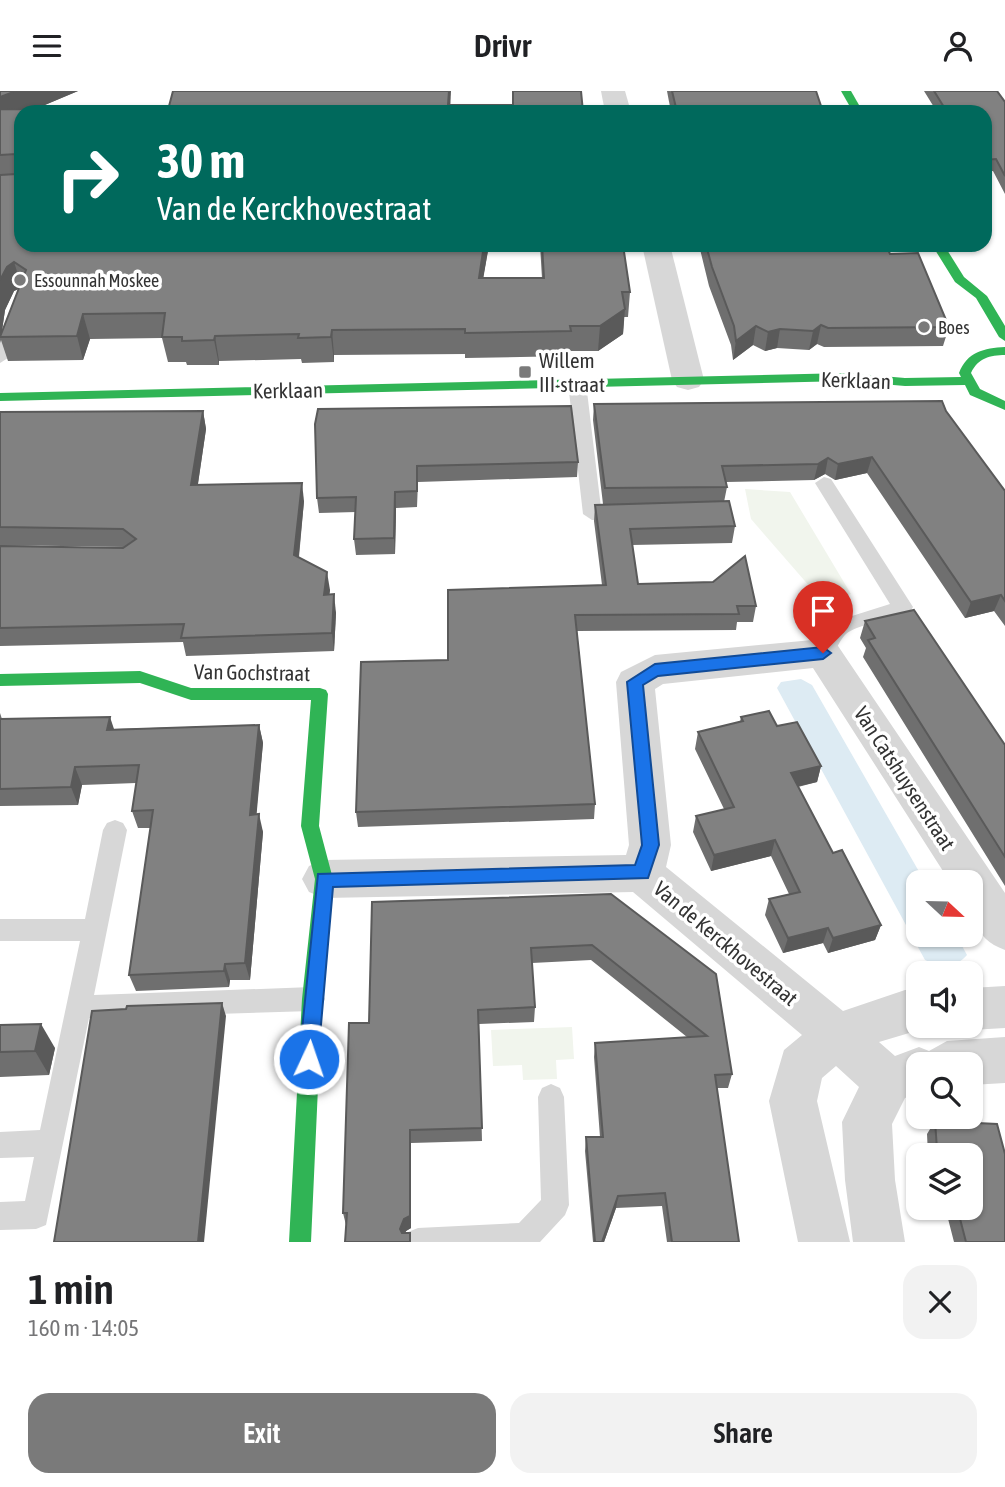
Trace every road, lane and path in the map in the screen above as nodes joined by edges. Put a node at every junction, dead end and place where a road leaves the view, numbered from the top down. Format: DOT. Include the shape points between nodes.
graph roads {
  1 [pos="658,252"];
  2 [pos="942,252"];
  3 [pos="958,279"];
  4 [pos="962,304"];
  5 [pos="18,307"];
  6 [pos="1005,337"];
  7 [pos="1005,351"];
  8 [pos="0,358"];
  9 [pos="688,380"];
  10 [pos="967,381"];
  11 [pos="577,383"];
  12 [pos="0,397"];
  13 [pos="1005,406"];
  14 [pos="824,483"];
  15 [pos="642,513"];
  16 [pos="823,653"];
  17 [pos="0,680"];
  18 [pos="115,830"];
  19 [pos="642,873"];
  20 [pos="324,879"];
  21 [pos="0,930"];
  22 [pos="94,930"];
  23 [pos="1005,930"];
  24 [pos="312,999"];
  25 [pos="78,1007"];
  26 [pos="1005,1007"];
  27 [pos="983,1008"];
  28 [pos="906,1012"];
  29 [pos="836,1035"];
  30 [pos="1005,1061"];
  31 [pos="983,1062"];
  32 [pos="903,1076"];
  33 [pos="551,1097"];
  34 [pos="50,1143"];
  35 [pos="0,1146"];
  36 [pos="0,1216"];
  37 [pos="300,1242"];
  38 [pos="418,1242"];
  39 [pos="824,1242"];
  40 [pos="879,1242"];
  1 -- 9 [label="street"];
  2 -- 3 [label="street"];
  3 -- 4 [label="street"];
  3 -- 6 [label="street" via="981,296"];
  5 -- 8 [label="lane"];
  7 -- 10 [label="street" via="981,347 967,364"];
  9 -- 10 [label="street, Kerklaan" via="847,377"];
  9 -- 11 [label="street, Kerklaan"];
  10 -- 13 [label="street" via="981,396"];
  11 -- 12 [label="street, Kerklaan"];
  11 -- 15 [label="lane" via="592,515"];
  14 -- 16 [label="lane" via="903,607 840,627"];
  16 -- 19 [label="street" via="655,670 635,682 650,845"];
  16 -- 23 [label="street, Van Catshuysenstraat"];
  17 -- 20 [label="street, Van Gochstraat" via="140,677 191,694 320,694 310,826"];
  18 -- 22 [label="lane"];
  19 -- 20 [label="street, Van de Kerckhovestraat"];
  19 -- 29 [label="street, Van de Kerckhovestraat"];
  20 -- 24 [label="street"];
  21 -- 22 [label="lane"];
  22 -- 25 [label="lane"];
  24 -- 25 [label="lane"];
  24 -- 37 [label="street"];
  25 -- 34 [label="lane"];
  26 -- 27 [label="street"];
  28 -- 29 [label="street"];
  29 -- 32 [label="street, Van de Kerckhovestraat"];
  29 -- 39 [label="street" via="801,1066 793,1101"];
  30 -- 31 [label="street"];
  32 -- 40 [label="street" via="867,1122"];
  33 -- 38 [label="lane" via="555,1205 525,1237"];
  34 -- 35 [label="lane"];
  34 -- 36 [label="lane" via="36,1215"];
}
